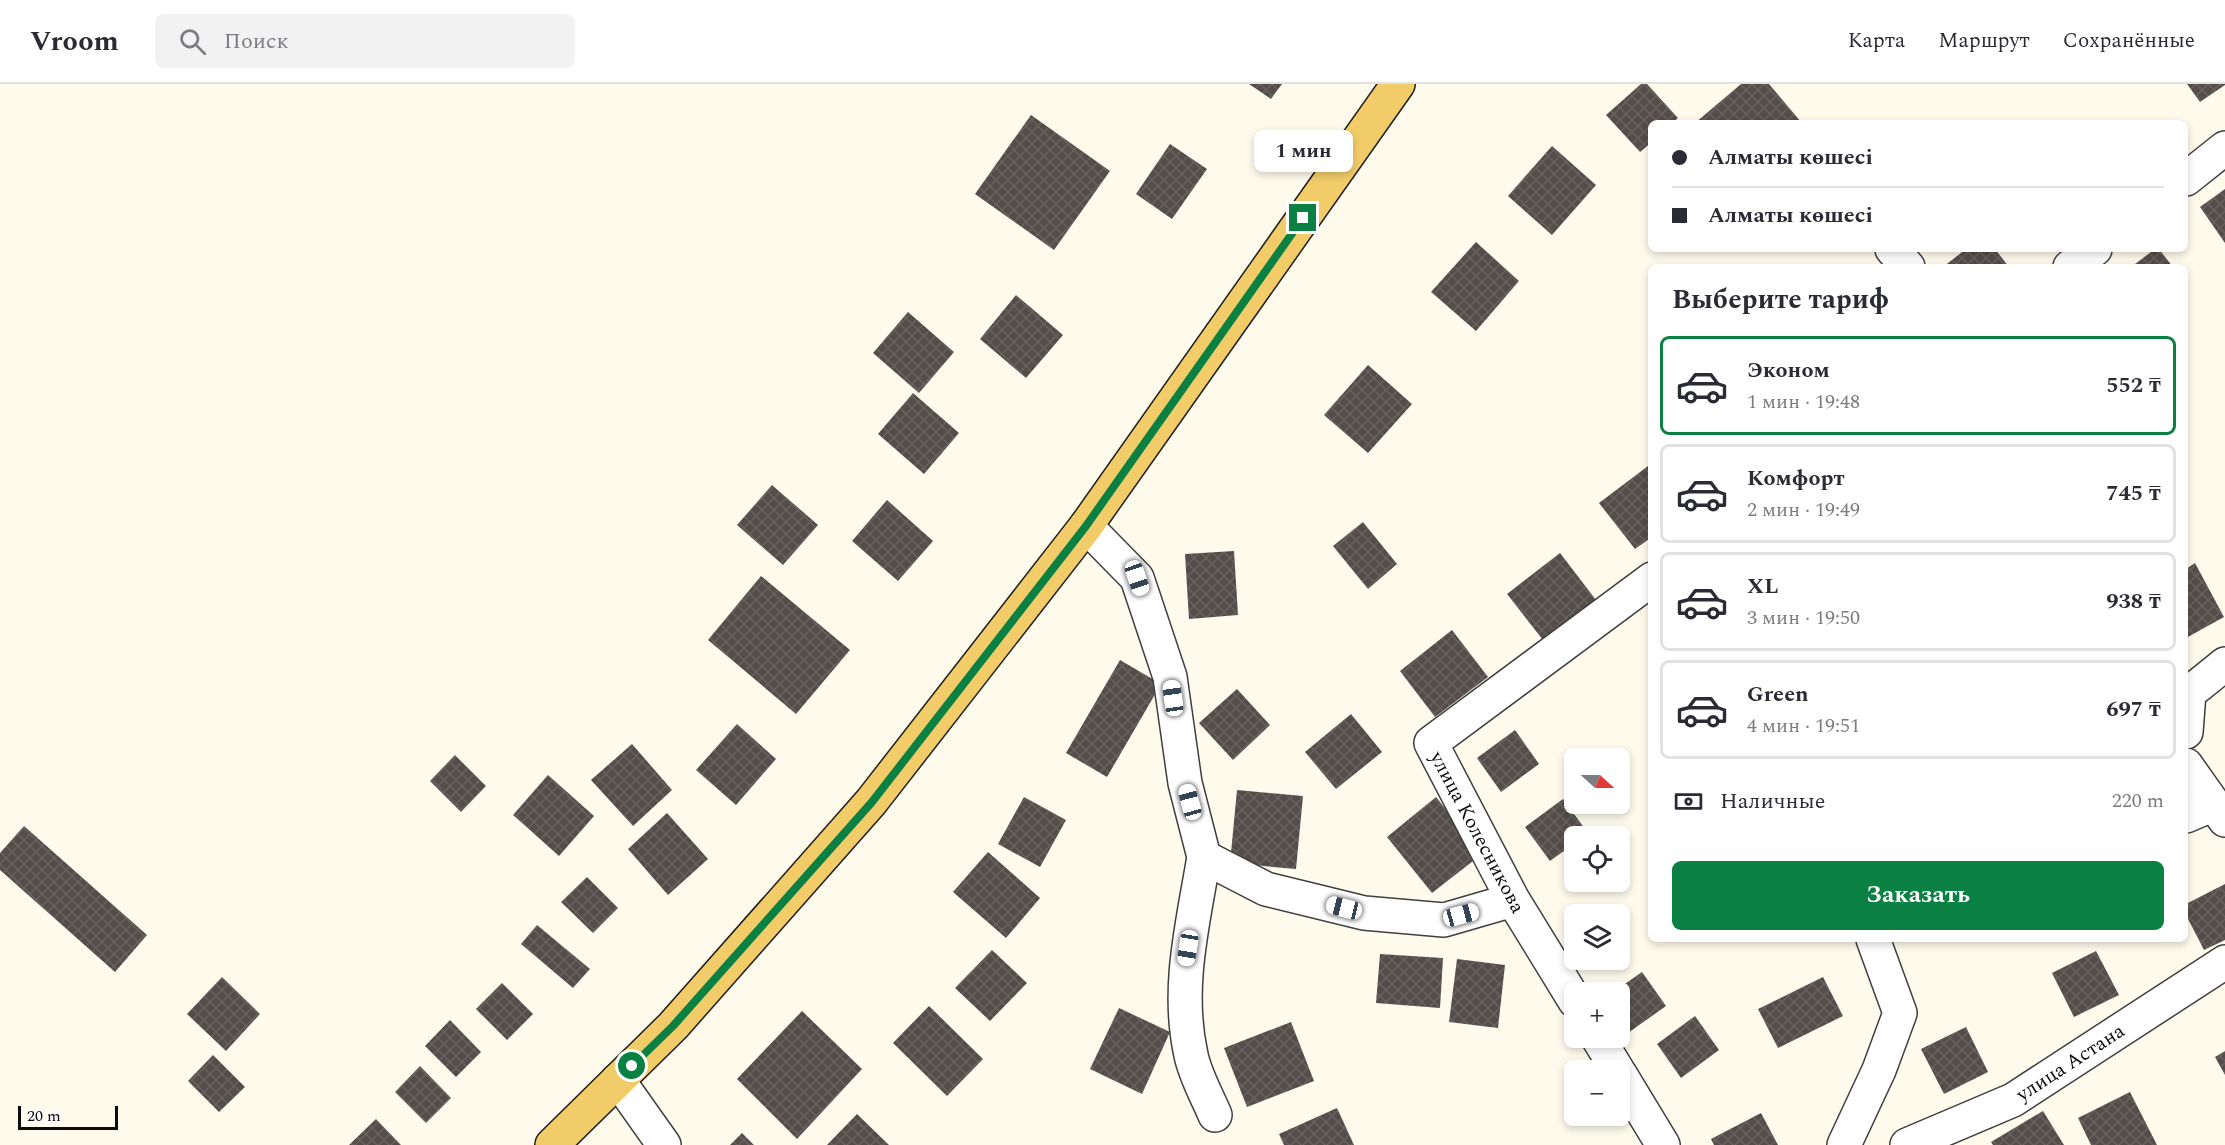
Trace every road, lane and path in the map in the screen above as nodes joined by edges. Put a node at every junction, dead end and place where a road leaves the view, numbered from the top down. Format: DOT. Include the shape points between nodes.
graph roads {
  1 [pos="1398,84"];
  2 [pos="2225,148"];
  3 [pos="2188,177"];
  4 [pos="1895,252"];
  5 [pos="2091,252"];
  6 [pos="1905,264"];
  7 [pos="2074,264"];
  8 [pos="1086,526"];
  9 [pos="1648,582"];
  10 [pos="2225,664"];
  11 [pos="2188,706"];
  12 [pos="2188,769"];
  13 [pos="2208,813"];
  14 [pos="1204,857"];
  15 [pos="1513,900"];
  16 [pos="1874,942"];
  17 [pos="2225,962"];
  18 [pos="1564,983"];
  19 [pos="618,1080"];
  20 [pos="1630,1091"];
  21 [pos="1215,1115"];
  22 [pos="552,1145"];
  23 [pos="664,1145"];
  24 [pos="1663,1145"];
  25 [pos="1844,1145"];
  26 [pos="1907,1145"];
  1 -- 8 [label="main road"];
  2 -- 3 [label="street"];
  4 -- 6 [label="street"];
  5 -- 7 [label="street"];
  8 -- 14 [label="street" via="1137,578 1170,677 1185,783"];
  8 -- 19 [label="main road" via="872,802 673,1026"];
  9 -- 15 [label="street, улица Колесникова" via="1431,743"];
  10 -- 11 [label="street" via="2189,693"];
  12 -- 13 [label="street"];
  14 -- 15 [label="street" via="1266,889 1364,913 1444,920"];
  14 -- 21 [label="street" via="1185,971 1184,1010 1191,1057"];
  15 -- 18 [label="street, улица Колесникова"];
  16 -- 25 [label="street" via="1900,1013"];
  17 -- 26 [label="street, улица Астана" via="2013,1100"];
  19 -- 22 [label="main road"];
  19 -- 23 [label="street"];
  20 -- 24 [label="street"];
}
